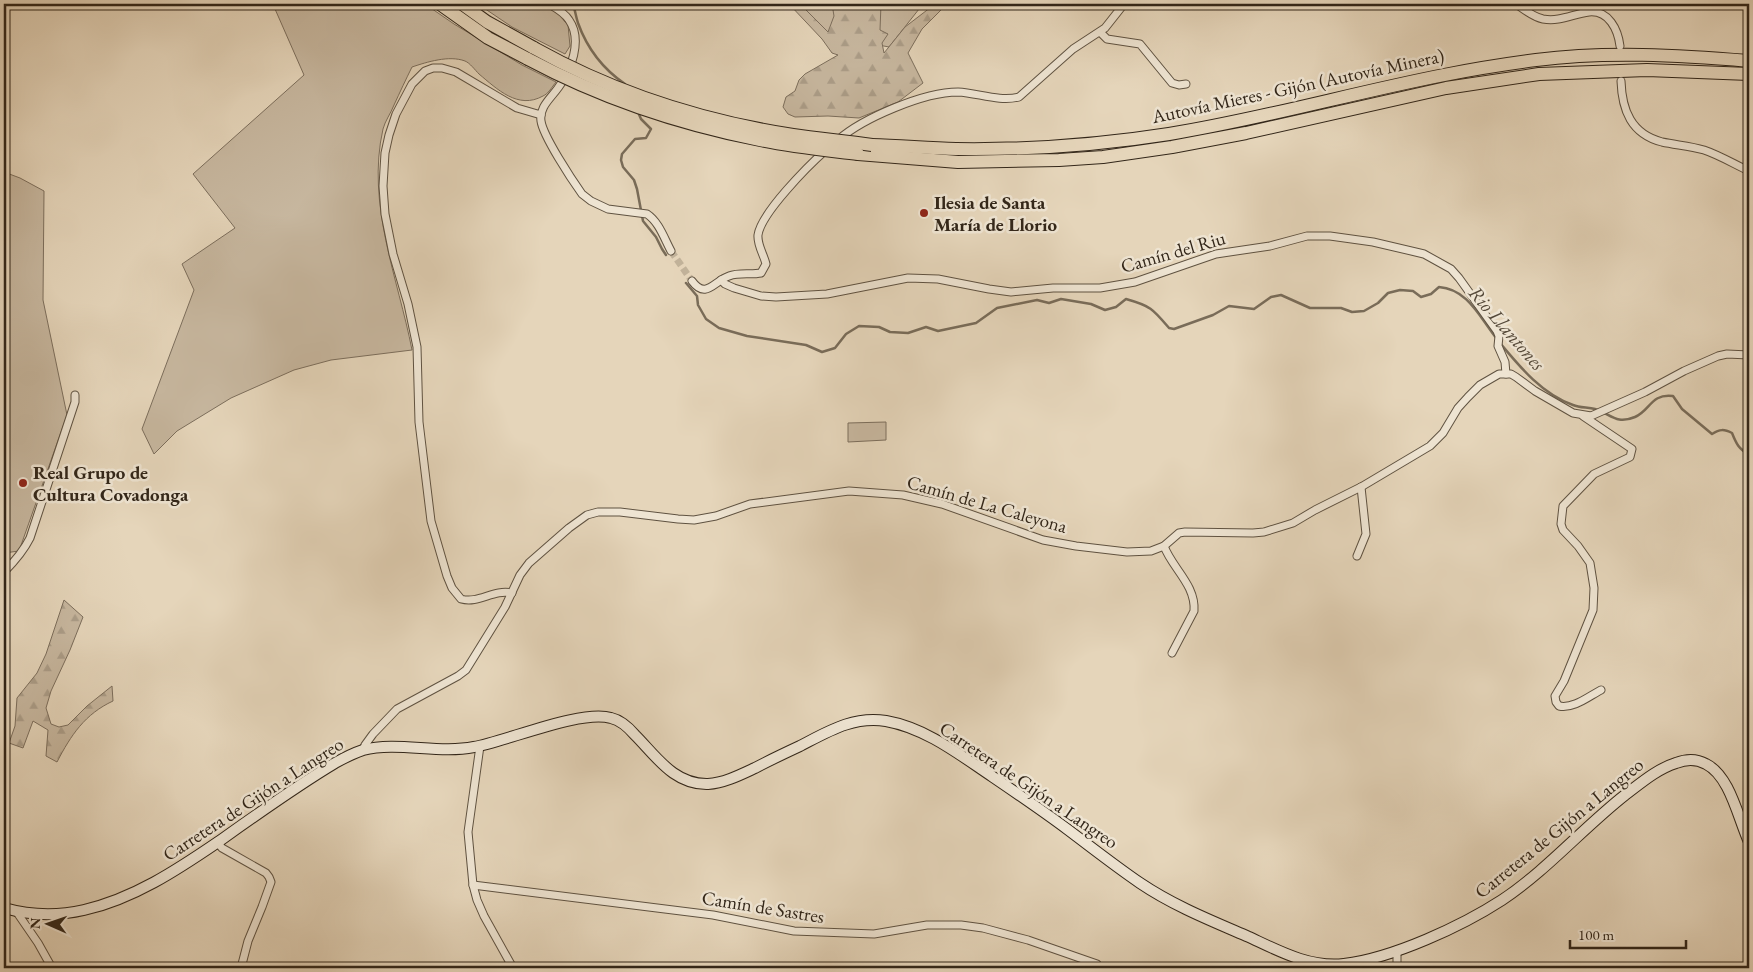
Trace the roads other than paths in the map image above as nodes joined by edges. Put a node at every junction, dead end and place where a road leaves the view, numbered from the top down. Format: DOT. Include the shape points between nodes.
graph roads {
  1 [pos="440,4"];
  2 [pos="462,4"];
  3 [pos="548,4"];
  4 [pos="1124,4"];
  5 [pos="1516,4"];
  6 [pos="1100,32"];
  7 [pos="1620,46"];
  8 [pos="531,54"];
  9 [pos="1749,61"];
  10 [pos="1749,74"];
  11 [pos="1621,81"];
  12 [pos="1186,84"];
  13 [pos="541,115"];
  14 [pos="1749,171"];
  15 [pos="671,250"];
  16 [pos="721,280"];
  17 [pos="692,281"];
  18 [pos="1749,355"];
  19 [pos="1506,374"];
  20 [pos="75,394"];
  21 [pos="1583,416"];
  22 [pos="1361,487"];
  23 [pos="1164,546"];
  24 [pos="1357,556"];
  25 [pos="4,572"];
  26 [pos="512,593"];
  27 [pos="1172,653"];
  28 [pos="1602,690"];
  29 [pos="480,746"];
  30 [pos="363,750"];
  31 [pos="217,842"];
  32 [pos="1749,842"];
  33 [pos="473,885"];
  34 [pos="4,908"];
  35 [pos="16,911"];
  36 [pos="1397,950"];
  37 [pos="52,968"];
  38 [pos="241,968"];
  39 [pos="513,968"];
  40 [pos="1100,968"];
  41 [pos="1398,968"];
  1 -- 8 [label="highway" via="488,38"];
  2 -- 8 [label="highway, Autovía Mieres - Gijón (Autovía Minera)"];
  3 -- 13 [label="street" via="561,10 570,20 574,47 568,71"];
  4 -- 6 [label="street"];
  5 -- 7 [label="street" via="1533,16 1544,19 1566,19 1590,12 1601,14 1616,28"];
  6 -- 12 [label="street" via="1107,38 1140,44 1172,83"];
  6 -- 16 [label="street" via="1067,53 1019,97 1008,99 949,93 893,109 846,133 786,191 763,221 758,239 765,269"];
  8 -- 9 [label="highway, Autovía Mieres - Gijón (Autovía Minera), bridge" via="691,112 792,134 872,145 957,149 1058,147 1170,134 1444,75 1538,60 1647,55"];
  8 -- 10 [label="highway, Autovía Mieres - Gijón (Autovía Minera), bridge" via="557,74 599,93 690,124 761,140 858,154 958,162 1059,160 1172,148 1446,88 1539,74 1647,70"];
  11 -- 14 [label="street" via="1626,114 1648,136 1705,150"];
  13 -- 15 [label="street" via="545,132 582,194 608,209 652,217"];
  13 -- 26 [label="street" via="517,108 456,72 433,68 415,80 408,92 388,135 385,153 385,214 417,347 419,422 431,521 456,596 467,601 496,592"];
  16 -- 17 [label="street" via="703,290"];
  16 -- 19 [label="street, Camín del Riu" via="734,288 776,297 827,294 918,278 1011,292 1100,288 1135,282 1216,254 1270,246 1307,236 1330,236 1424,254 1451,269 1499,336 1498,346"];
  18 -- 21 [label="street" via="1718,356 1645,392"];
  19 -- 21 [label="street" via="1516,377 1562,408"];
  19 -- 22 [label="street, Camín de La Caleyona" via="1493,376 1468,397 1430,446"];
  20 -- 25 [label="street" via="30,538 16,561"];
  21 -- 28 [label="street" via="1632,449 1630,457 1594,474 1563,506 1563,530 1590,563 1594,600 1593,610 1556,702 1565,707"];
  22 -- 23 [label="street, Camín de La Caleyona" via="1293,523 1264,532 1185,532"];
  22 -- 24 [label="street" via="1366,534"];
  23 -- 26 [label="street, Camín de La Caleyona" via="1141,552 1076,546 1043,540 942,504 903,495 849,491 750,504 694,520 613,511 587,515 529,563"];
  23 -- 27 [label="street" via="1171,562 1185,578 1194,604 1194,611"];
  26 -- 30 [label="street, Camín de La Caleyona" via="466,670 397,709 373,734"];
  29 -- 30 [label="street, Carretera de Gijón a Langreo" via="451,750"];
  29 -- 33 [label="street" via="468,832"];
  29 -- 36 [label="street, Carretera de Gijón a Langreo" via="573,720 594,716 613,718 628,728 667,770 682,779 701,784 738,776 836,727 861,721 886,721 941,742 1146,887 1184,908 1292,957 1339,965"];
  30 -- 31 [label="street, Carretera de Gijón a Langreo" via="340,760"];
  31 -- 35 [label="street, Carretera de Gijón a Langreo" via="177,870 110,903 68,913"];
  31 -- 38 [label="street" via="266,873 270,882"];
  32 -- 36 [label="street, Carretera de Gijón a Langreo" via="1719,775 1699,761 1678,762 1644,780 1605,810 1507,897 1475,916"];
  33 -- 39 [label="street" via="476,900"];
  33 -- 40 [label="street, Camín de Sastres" via="713,915 794,932 874,934 927,925 961,925 1028,940 1097,964"];
  34 -- 35 [label="street, Carretera de Gijón a Langreo"];
  35 -- 37 [label="street"];
  36 -- 41 [label="street"];
}
